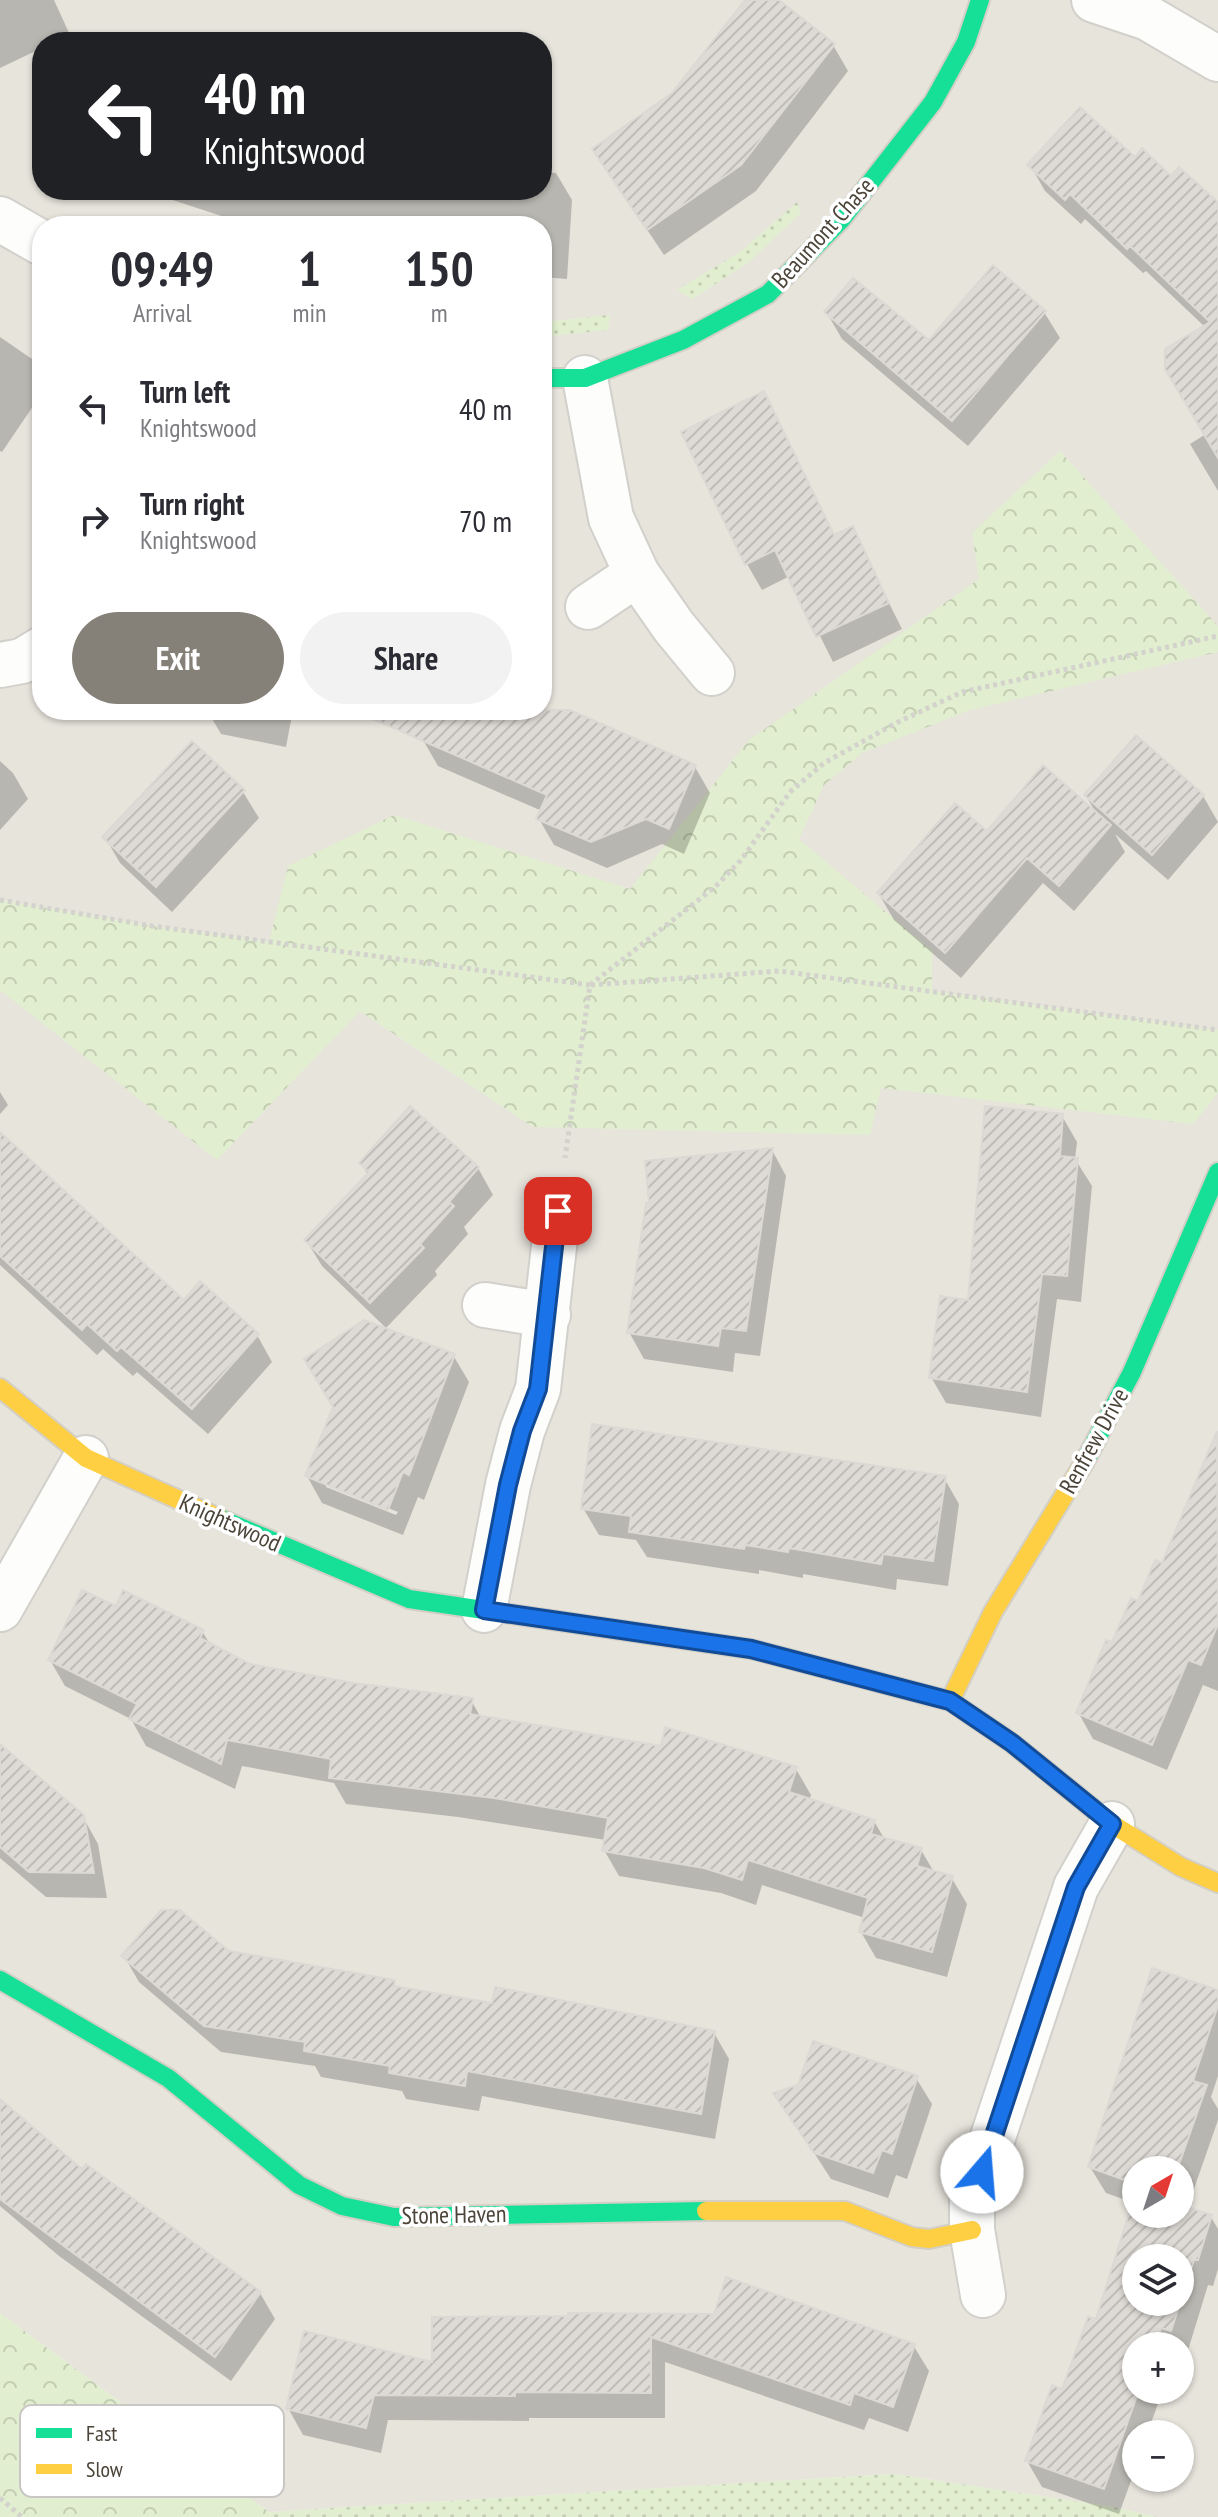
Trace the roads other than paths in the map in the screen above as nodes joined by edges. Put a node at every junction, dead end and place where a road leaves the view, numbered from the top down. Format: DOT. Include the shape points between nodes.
graph roads {
  1 [pos="980,0"];
  2 [pos="1094,0"];
  3 [pos="1218,59"];
  4 [pos="0,219"];
  5 [pos="32,237"];
  6 [pos="552,378"];
  7 [pos="585,378"];
  8 [pos="637,574"];
  9 [pos="588,607"];
  10 [pos="32,655"];
  11 [pos="0,665"];
  12 [pos="712,673"];
  13 [pos="1218,1172"];
  14 [pos="558,1211"];
  15 [pos="485,1305"];
  16 [pos="548,1315"];
  17 [pos="0,1388"];
  18 [pos="86,1458"];
  19 [pos="0,1609"];
  20 [pos="484,1610"];
  21 [pos="950,1701"];
  22 [pos="1112,1824"];
  23 [pos="1218,1883"];
  24 [pos="0,1980"];
  25 [pos="972,2230"];
  26 [pos="983,2295"];
  1 -- 7 [label="street, Beaumont Chase" via="966,42 933,102 841,220 768,294 683,340"];
  2 -- 3 [label="street" via="1148,18"];
  4 -- 5 [label="street"];
  6 -- 7 [label="street, Beaumont Chase"];
  7 -- 8 [label="street" via="611,518"];
  8 -- 9 [label="street"];
  8 -- 12 [label="street"];
  10 -- 11 [label="street"];
  13 -- 21 [label="street, Renfrew Drive" via="1098,1441 993,1612"];
  14 -- 16 [label="street"];
  15 -- 16 [label="street"];
  16 -- 20 [label="street" via="538,1389 508,1485"];
  17 -- 18 [label="street, Knightswood"];
  18 -- 19 [label="street"];
  18 -- 20 [label="street, Knightswood" via="409,1599"];
  20 -- 21 [label="street, Knightswood" via="751,1649"];
  21 -- 22 [label="street, Knightswood" via="1012,1743"];
  22 -- 23 [label="street, Knightswood" via="1181,1867"];
  22 -- 25 [label="street" via="1076,1887 972,2200"];
  24 -- 25 [label="street, Stone Haven" via="168,2078 299,2185 342,2206 394,2217 801,2209 845,2211 912,2237"];
  25 -- 26 [label="street"];
}
